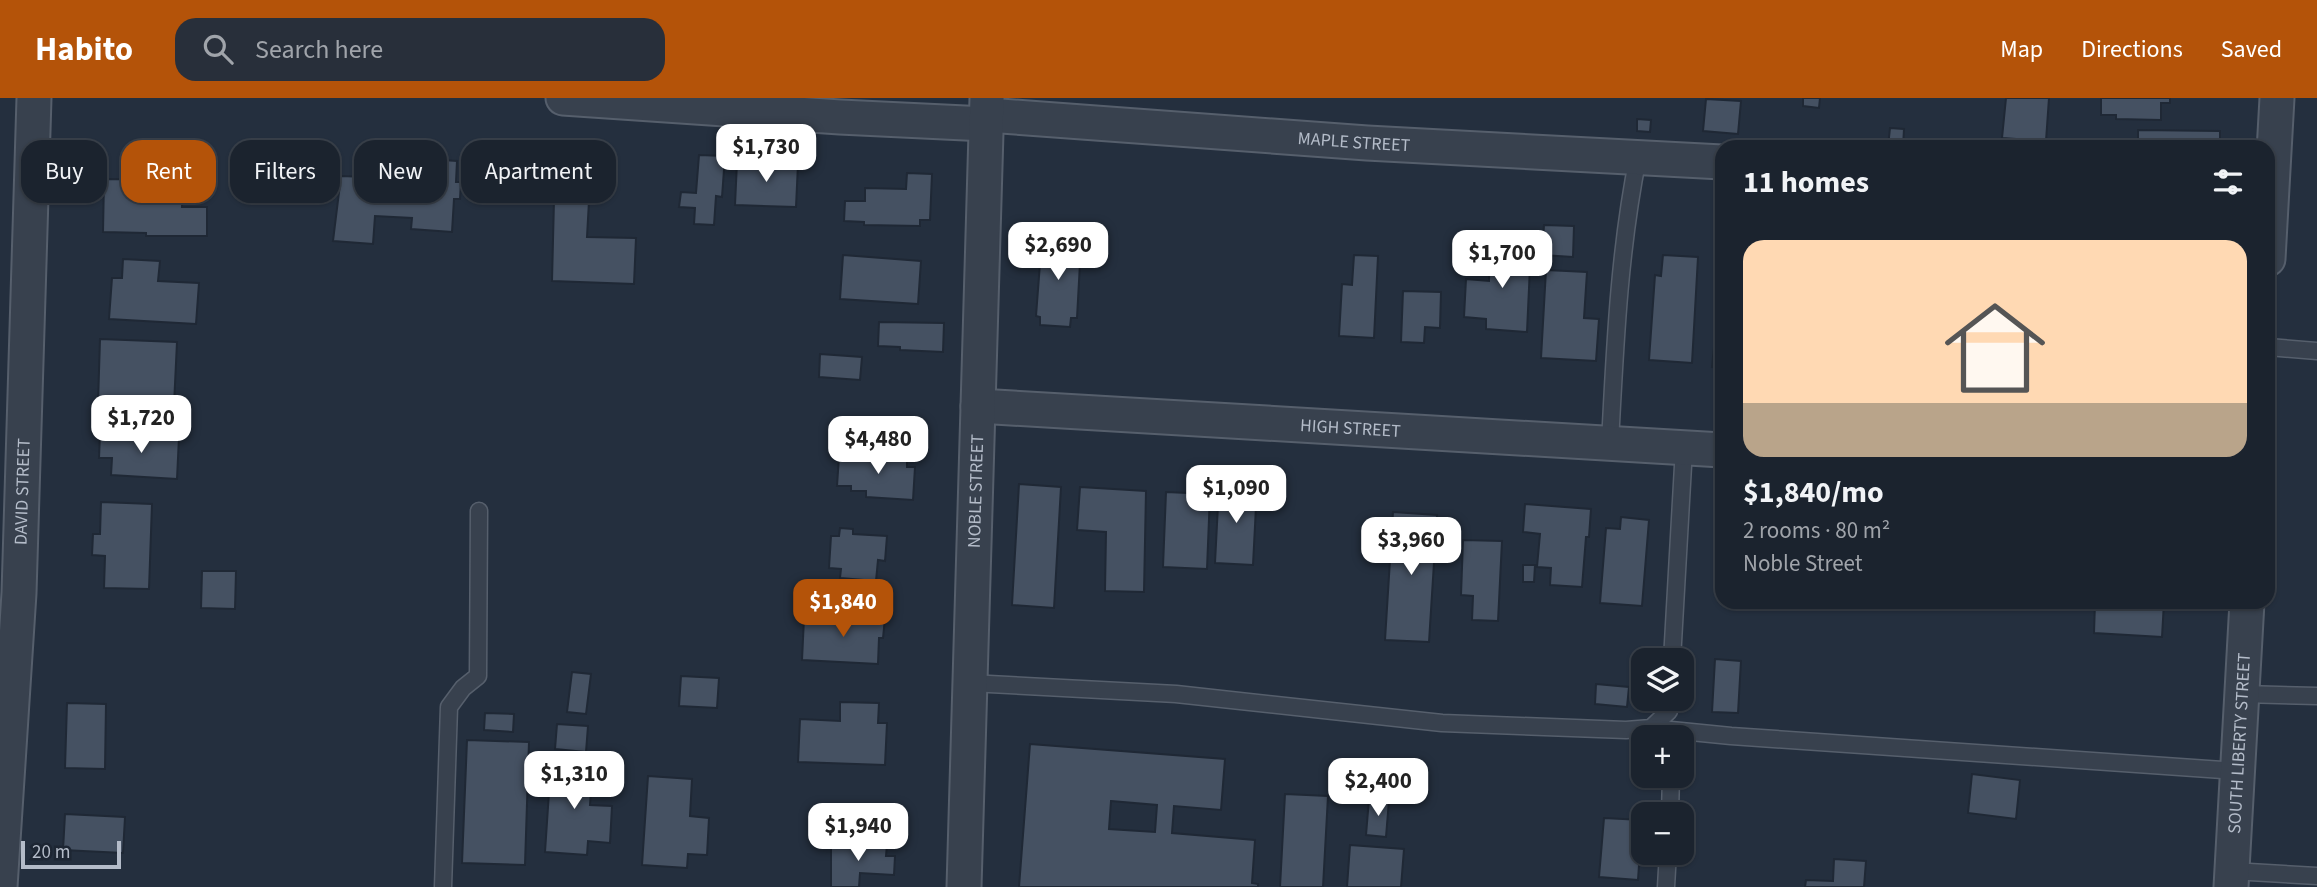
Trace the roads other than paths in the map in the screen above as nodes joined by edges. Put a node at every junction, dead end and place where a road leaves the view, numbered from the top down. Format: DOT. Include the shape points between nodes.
graph roads {
  1 [pos="34,98"];
  2 [pos="563,98"];
  3 [pos="2277,98"];
  4 [pos="987,112"];
  5 [pos="2274,140"];
  6 [pos="1638,157"];
  7 [pos="1715,162"];
  8 [pos="2275,348"];
  9 [pos="2317,351"];
  10 [pos="978,406"];
  11 [pos="1610,443"];
  12 [pos="1684,447"];
  13 [pos="1715,449"];
  14 [pos="479,511"];
  15 [pos="2248,609"];
  16 [pos="1673,648"];
  17 [pos="970,683"];
  18 [pos="2242,694"];
  19 [pos="2317,696"];
  20 [pos="1631,730"];
  21 [pos="1694,733"];
  22 [pos="2237,771"];
  23 [pos="1667,865"];
  24 [pos="2317,876"];
  25 [pos="2232,879"];
  26 [pos="1,887"];
  27 [pos="443,887"];
  28 [pos="964,887"];
  29 [pos="1666,887"];
  30 [pos="2316,887"];
  1 -- 26 [label="street, DAVID STREET" via="19,593"];
  2 -- 4 [label="street, MAPLE STREET" via="839,117"];
  3 -- 5 [label="street"];
  4 -- 6 [label="street, MAPLE STREET" via="1367,143"];
  4 -- 10 [label="street, NOBLE STREET"];
  6 -- 7 [label="street, MAPLE STREET"];
  6 -- 11 [label="lane" via="1628,210"];
  8 -- 9 [label="lane"];
  10 -- 11 [label="street, HIGH STREET"];
  10 -- 17 [label="street, NOBLE STREET"];
  11 -- 12 [label="street, HIGH STREET"];
  12 -- 13 [label="street, HIGH STREET"];
  12 -- 16 [label="lane"];
  14 -- 27 [label="lane" via="478,676 449,707"];
  15 -- 18 [label="street, SOUTH LIBERTY STREET"];
  17 -- 20 [label="lane" via="1176,694 1442,723"];
  17 -- 28 [label="street, NOBLE STREET"];
  18 -- 19 [label="lane"];
  18 -- 22 [label="street, SOUTH LIBERTY STREET"];
  21 -- 22 [label="lane"];
  22 -- 25 [label="street, SOUTH LIBERTY STREET"];
  23 -- 29 [label="lane"];
  24 -- 25 [label="lane"];
  24 -- 30 [label="lane"];
}
